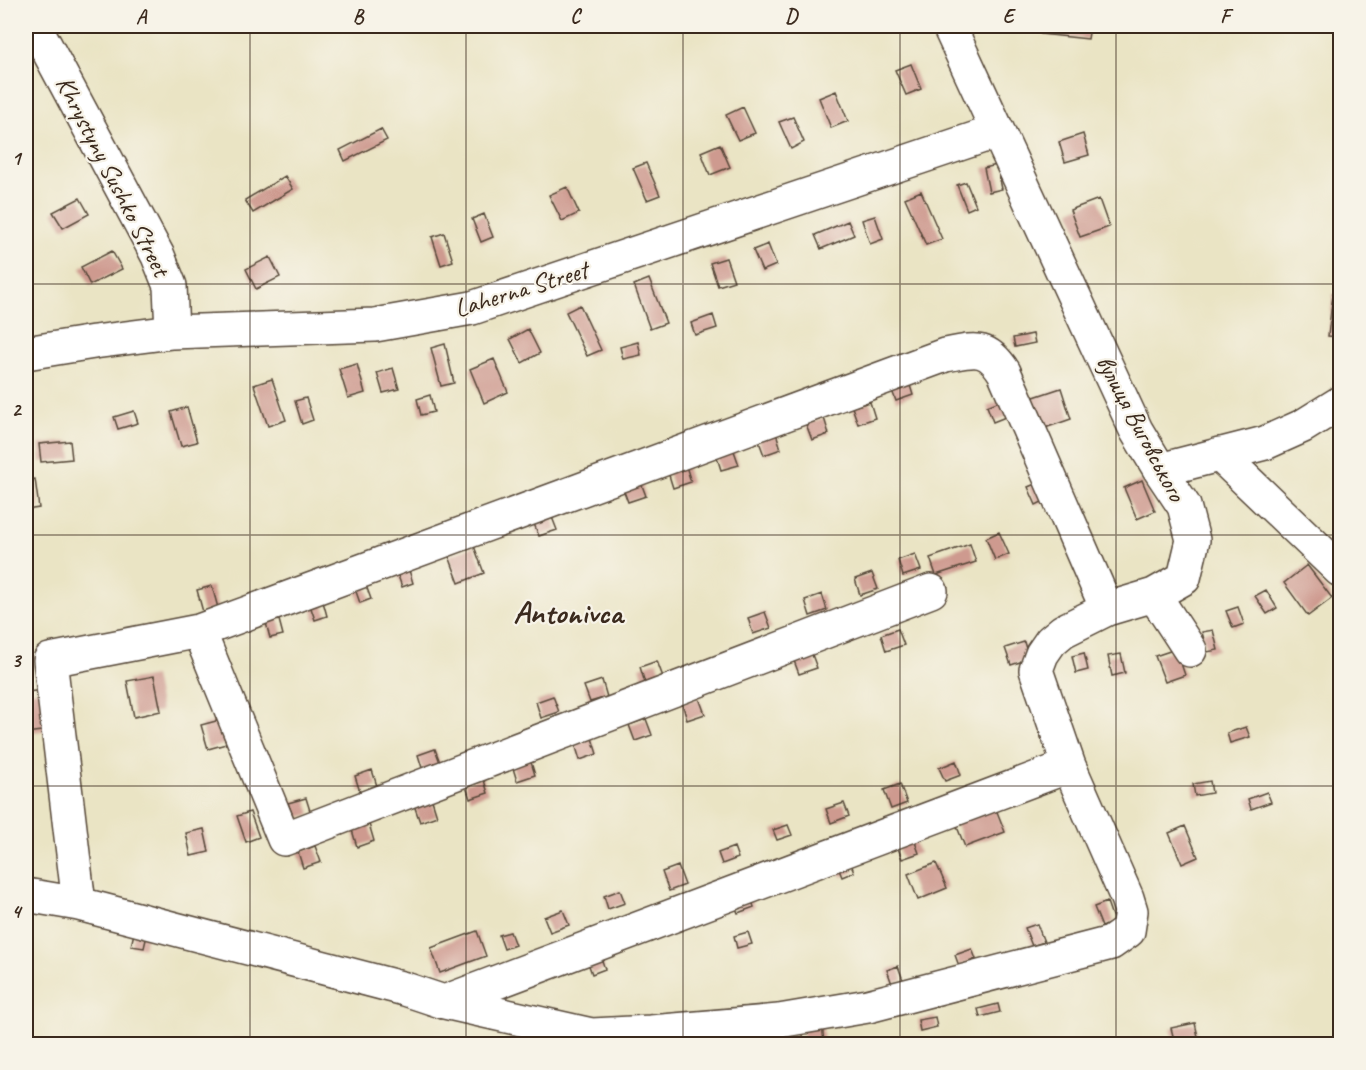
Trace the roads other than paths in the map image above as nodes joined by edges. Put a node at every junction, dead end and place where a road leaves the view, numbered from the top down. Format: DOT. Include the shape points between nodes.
graph roads {
  1 [pos="34,26"];
  2 [pos="949,26"];
  3 [pos="998,131"];
  4 [pos="172,332"];
  5 [pos="26,353"];
  6 [pos="1341,403"];
  7 [pos="1219,454"];
  8 [pos="1160,470"];
  9 [pos="1341,570"];
  10 [pos="932,591"];
  11 [pos="1154,595"];
  12 [pos="1107,609"];
  13 [pos="199,631"];
  14 [pos="1190,650"];
  15 [pos="1069,766"];
  16 [pos="26,895"];
  17 [pos="79,904"];
  18 [pos="444,1002"];
  19 [pos="780,1033"];
  20 [pos="591,1040"];
  1 -- 4 [label="street, Khrystyny Sushko Street" via="158,256 170,286"];
  2 -- 3 [label="street, вулиця Виговського"];
  3 -- 4 [label="street, Laherna Street" via="472,308 375,325"];
  3 -- 8 [label="street, вулиця Виговського" via="1136,430"];
  4 -- 5 [label="street, Laherna Street"];
  6 -- 7 [label="street" via="1265,443"];
  7 -- 8 [label="street"];
  7 -- 9 [label="street"];
  8 -- 11 [label="street, вулиця Виговського" via="1184,506 1193,540 1184,578"];
  10 -- 13 [label="street" via="284,839"];
  11 -- 12 [label="street, вулиця Виговського"];
  11 -- 14 [label="street"];
  12 -- 13 [label="street" via="1004,372 996,359 978,349 945,355"];
  12 -- 15 [label="street, вулиця Виговського" via="1051,641 1036,670"];
  13 -- 17 [label="street" via="50,660"];
  15 -- 18 [label="street"];
  15 -- 19 [label="street, вулиця Виговського" via="1127,898 1131,912 1128,931 1111,943"];
  16 -- 17 [label="street"];
  17 -- 18 [label="street"];
  18 -- 20 [label="street"];
  19 -- 20 [label="street" via="651,1032"];
}
